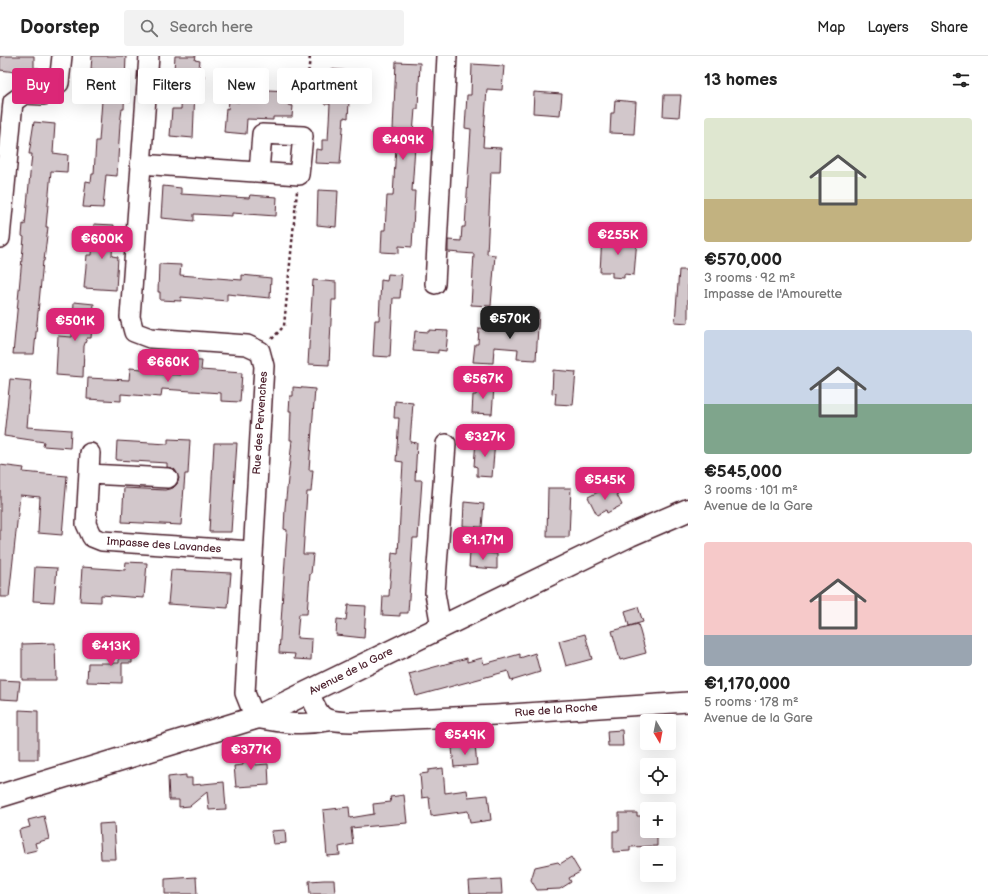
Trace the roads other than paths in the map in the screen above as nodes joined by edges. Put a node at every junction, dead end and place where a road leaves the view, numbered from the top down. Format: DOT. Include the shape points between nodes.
graph roads {
  1 [pos="62,56"];
  2 [pos="148,56"];
  3 [pos="447,56"];
  4 [pos="140,164"];
  5 [pos="259,172"];
  6 [pos="0,238"];
  7 [pos="435,284"];
  8 [pos="446,444"];
  9 [pos="90,453"];
  10 [pos="89,474"];
  11 [pos="168,478"];
  12 [pos="688,510"];
  13 [pos="252,551"];
  14 [pos="441,626"];
  15 [pos="309,692"];
  16 [pos="688,702"];
  17 [pos="255,718"];
  18 [pos="329,721"];
  19 [pos="0,796"];
  1 -- 6 [label="street" via="59,83 44,95 24,94 13,102"];
  2 -- 4 [label="street"];
  3 -- 7 [label="street"];
  4 -- 5 [label="street"];
  4 -- 13 [label="street, Rue des Pervenches" via="130,317 134,332 150,338 247,345 260,352 264,366"];
  5 -- 5 [label="street" via="262,134 303,136 299,175"];
  8 -- 14 [label="street" via="436,593"];
  9 -- 10 [label="street, Impasse des Lavandes"];
  10 -- 11 [label="street"];
  10 -- 13 [label="street, Impasse des Lavandes" via="86,524 92,537 102,541"];
  12 -- 14 [label="street, Avenue de la Gare" via="630,535"];
  13 -- 17 [label="street, Rue des Pervenches" via="245,692"];
  14 -- 15 [label="street, Avenue de la Gare"];
  15 -- 17 [label="street, Avenue de la Gare"];
  15 -- 18 [label="street" via="317,712"];
  16 -- 18 [label="street, Rue de la Roche" via="495,715"];
  17 -- 18 [label="street, Rue de la Roche" via="284,724 306,725"];
  17 -- 19 [label="street, Avenue de la Gare"];
}
